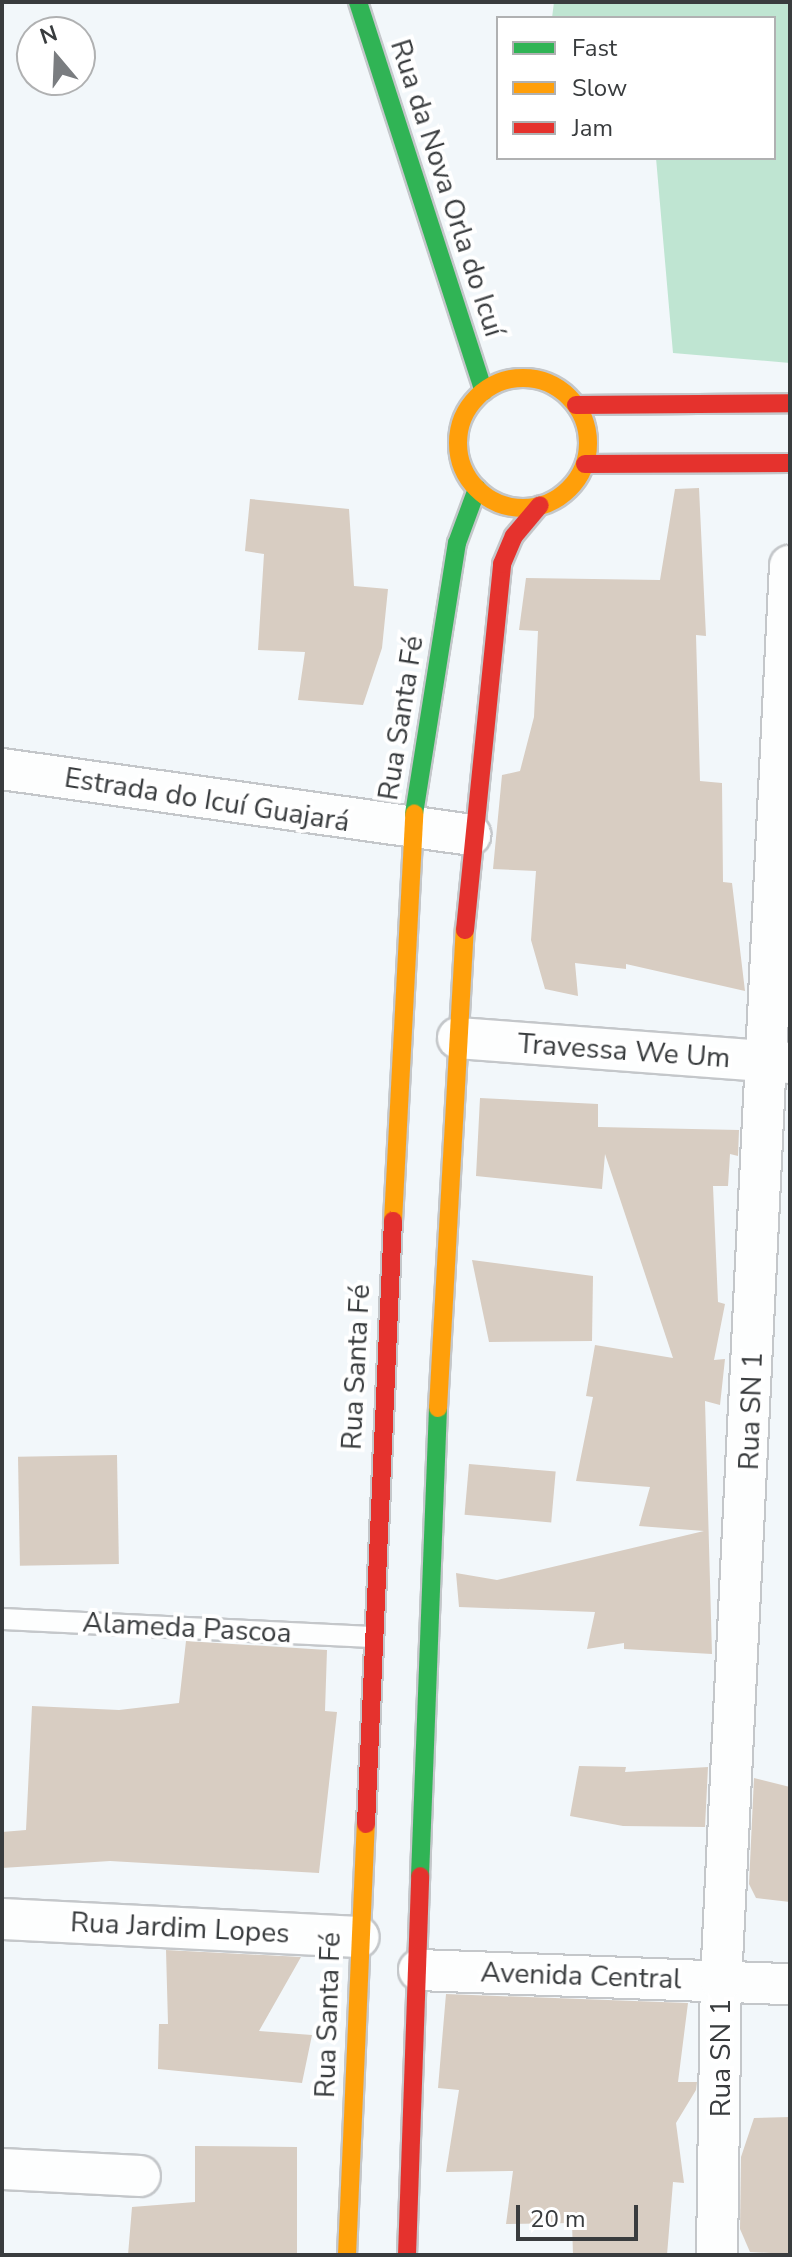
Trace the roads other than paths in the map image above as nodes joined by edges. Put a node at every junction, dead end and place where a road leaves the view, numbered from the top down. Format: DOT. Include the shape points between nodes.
graph roads {
  1 [pos="358,2"];
  2 [pos="484,391"];
  3 [pos="790,403"];
  4 [pos="576,405"];
  5 [pos="790,463"];
  6 [pos="585,464"];
  7 [pos="477,489"];
  8 [pos="540,505"];
  9 [pos="790,566"];
  10 [pos="2,769"];
  11 [pos="411,831"];
  12 [pos="470,835"];
  13 [pos="458,1038"];
  14 [pos="778,1063"];
  15 [pos="378,1476"];
  16 [pos="420,1481"];
  17 [pos="2,1619"];
  18 [pos="372,1637"];
  19 [pos="2,1919"];
  20 [pos="359,1937"];
  21 [pos="419,1970"];
  22 [pos="721,1981"];
  23 [pos="790,1984"];
  24 [pos="2,2169"];
  25 [pos="140,2176"];
  26 [pos="347,2255"];
  27 [pos="407,2255"];
  28 [pos="717,2255"];
  1 -- 2 [label="street, Rua da Nova Orla do Icuí"];
  2 -- 4 [label="street" via="522,378 543,381"];
  2 -- 7 [label="street" via="468,407 458,450"];
  3 -- 4 [label="street"];
  4 -- 6 [label="street" via="588,443"];
  5 -- 6 [label="street"];
  6 -- 8 [label="street" via="560,496"];
  7 -- 8 [label="street" via="496,502"];
  7 -- 11 [label="street, Rua Santa Fé" via="457,543"];
  8 -- 12 [label="street" via="514,536 502,564"];
  9 -- 14 [label="street, Rua SN 1"];
  10 -- 11 [label="street, Estrada do Icuí Guajará"];
  11 -- 12 [label="street, Estrada do Icuí Guajará"];
  11 -- 15 [label="street, Rua Santa Fé"];
  12 -- 13 [label="street"];
  13 -- 14 [label="street, Travessa We Um"];
  13 -- 16 [label="street"];
  14 -- 22 [label="street, Rua SN 1"];
  15 -- 16 [label="street"];
  15 -- 18 [label="street, Rua Santa Fé"];
  16 -- 21 [label="street"];
  17 -- 18 [label="lane, Alameda Pascoa"];
  18 -- 20 [label="street, Rua Santa Fé"];
  19 -- 20 [label="street, Rua Jardim Lopes"];
  20 -- 26 [label="street, Rua Santa Fé"];
  21 -- 22 [label="street, Avenida Central"];
  21 -- 27 [label="street"];
  22 -- 23 [label="street, Avenida Central"];
  22 -- 28 [label="street, Rua SN 1"];
  24 -- 25 [label="street"];
}
